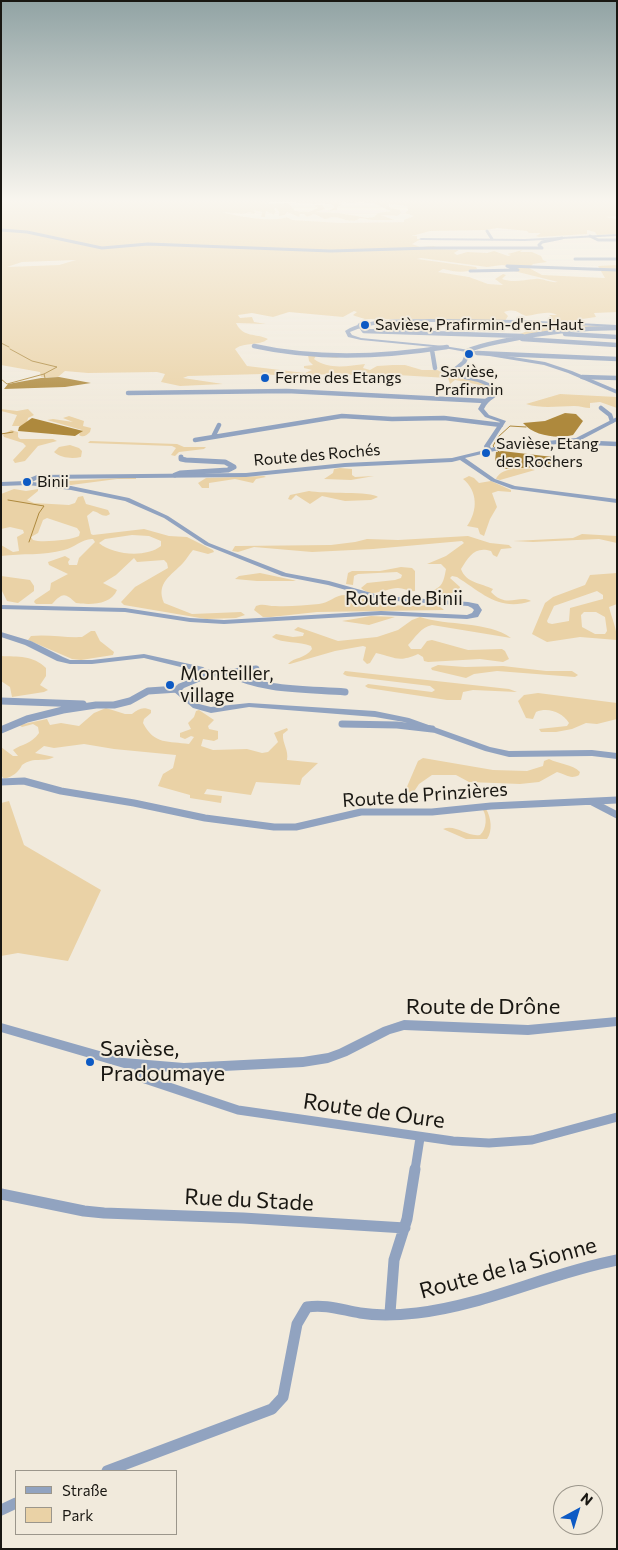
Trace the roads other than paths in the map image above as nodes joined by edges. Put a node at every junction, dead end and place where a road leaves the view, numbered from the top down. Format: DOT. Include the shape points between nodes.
graph roads {
  1 [pos="360,325"];
  2 [pos="617,327"];
  3 [pos="547,333"];
  4 [pos="522,336"];
  5 [pos="617,337"];
  6 [pos="516,338"];
  7 [pos="617,344"];
  8 [pos="254,346"];
  9 [pos="447,348"];
  10 [pos="432,350"];
  11 [pos="468,351"];
  12 [pos="477,353"];
  13 [pos="617,359"];
  14 [pos="435,368"];
  15 [pos="582,376"];
  16 [pos="617,378"];
  17 [pos="617,392"];
  18 [pos="128,393"];
  19 [pos="485,401"];
  20 [pos="601,408"];
  21 [pos="615,420"];
  22 [pos="219,425"];
  23 [pos="501,426"];
  24 [pos="213,437"];
  25 [pos="195,440"];
  26 [pos="571,442"];
  27 [pos="617,444"];
  28 [pos="488,450"];
  29 [pos="181,457"];
  30 [pos="461,458"];
  31 [pos="175,475"];
  32 [pos="28,481"];
  33 [pos="1,484"];
  34 [pos="617,501"];
  35 [pos="1,606"];
  36 [pos="1,634"];
  37 [pos="256,668"];
  38 [pos="227,672"];
  39 [pos="206,673"];
  40 [pos="178,689"];
  41 [pos="344,692"];
  42 [pos="1,702"];
  43 [pos="96,705"];
  44 [pos="342,724"];
  45 [pos="1,730"];
  46 [pos="432,730"];
  47 [pos="617,756"];
  48 [pos="1,782"];
  49 [pos="617,800"];
  50 [pos="592,802"];
  51 [pos="617,815"];
  52 [pos="617,1021"];
  53 [pos="1,1028"];
  54 [pos="139,1066"];
  55 [pos="617,1117"];
  56 [pos="420,1138"];
  57 [pos="1,1194"];
  58 [pos="405,1228"];
  59 [pos="617,1260"];
  60 [pos="390,1313"];
  61 [pos="111,1470"];
  62 [pos="15,1503"];
  63 [pos="1,1510"];
  1 -- 2 [label="street" via="447,321"];
  1 -- 4 [label="street" via="364,331"];
  1 -- 9 [label="street" via="350,327 347,333 364,339"];
  2 -- 3 [label="street"];
  3 -- 4 [label="street"];
  3 -- 5 [label="street"];
  4 -- 6 [label="street"];
  6 -- 7 [label="street"];
  6 -- 11 [label="street"];
  8 -- 10 [label="street" via="353,356"];
  9 -- 10 [label="street"];
  9 -- 11 [label="street"];
  10 -- 14 [label="street"];
  11 -- 12 [label="street"];
  11 -- 19 [label="street" via="464,362 452,374 500,388 497,394"];
  12 -- 13 [label="street"];
  12 -- 15 [label="street" via="550,365"];
  15 -- 16 [label="street"];
  15 -- 17 [label="street"];
  18 -- 19 [label="street" via="287,391"];
  19 -- 23 [label="street" via="482,412 502,420"];
  20 -- 21 [label="street"];
  21 -- 26 [label="street, Route des Rochés"];
  22 -- 24 [label="street"];
  23 -- 24 [label="street" via="441,418 345,416"];
  23 -- 28 [label="street" via="487,446"];
  24 -- 25 [label="street"];
  26 -- 27 [label="street"];
  26 -- 28 [label="street, Route des Rochés"];
  28 -- 30 [label="street, Route des Rochés"];
  29 -- 31 [label="street, Route des Rochés" via="184,460 225,462 234,467"];
  30 -- 31 [label="street, Route des Rochés" via="259,474"];
  30 -- 34 [label="street" via="493,480 514,488"];
  31 -- 32 [label="street, Route des Rochés" via="42,477"];
  32 -- 33 [label="street, Route de Binii"];
  32 -- 35 [label="street, Route de Binii" via="90,490 138,503 207,544 274,572 382,598 468,604 476,607 478,612 462,617 381,613 224,622 125,610"];
  36 -- 39 [label="street" via="32,644 64,661 86,663 148,656"];
  37 -- 38 [label="street"];
  38 -- 39 [label="street"];
  38 -- 41 [label="street" via="249,681"];
  39 -- 40 [label="street"];
  40 -- 43 [label="street" via="148,691 114,705"];
  40 -- 46 [label="street" via="178,693 194,704 208,709 249,705 363,713 396,718"];
  42 -- 43 [label="street"];
  43 -- 45 [label="street" via="27,719"];
  44 -- 46 [label="street" via="397,725"];
  46 -- 47 [label="street" via="509,754 592,753"];
  48 -- 50 [label="street, Route de Prinzières" via="24,781 54,790 270,827 296,827 361,812 432,812"];
  49 -- 50 [label="street, Route de Prinzières"];
  50 -- 51 [label="street"];
  52 -- 54 [label="street, Route de Drône" via="528,1030 404,1025 338,1055 315,1061 184,1068"];
  53 -- 54 [label="street, Route de Drône"];
  54 -- 56 [label="street, Route de Oure" via="139,1072 145,1078 238,1110"];
  55 -- 56 [label="street, Route de Oure" via="532,1140 472,1143"];
  56 -- 58 [label="street"];
  57 -- 58 [label="street, Rue du Stade" via="104,1213"];
  58 -- 60 [label="street" via="394,1260"];
  59 -- 60 [label="street, Route de la Sionne" via="586,1266 455,1306 417,1313"];
  60 -- 61 [label="street, Route de la Sionne" via="368,1314 321,1306 307,1307 297,1324 283,1397 272,1409"];
  62 -- 63 [label="street"];
}
